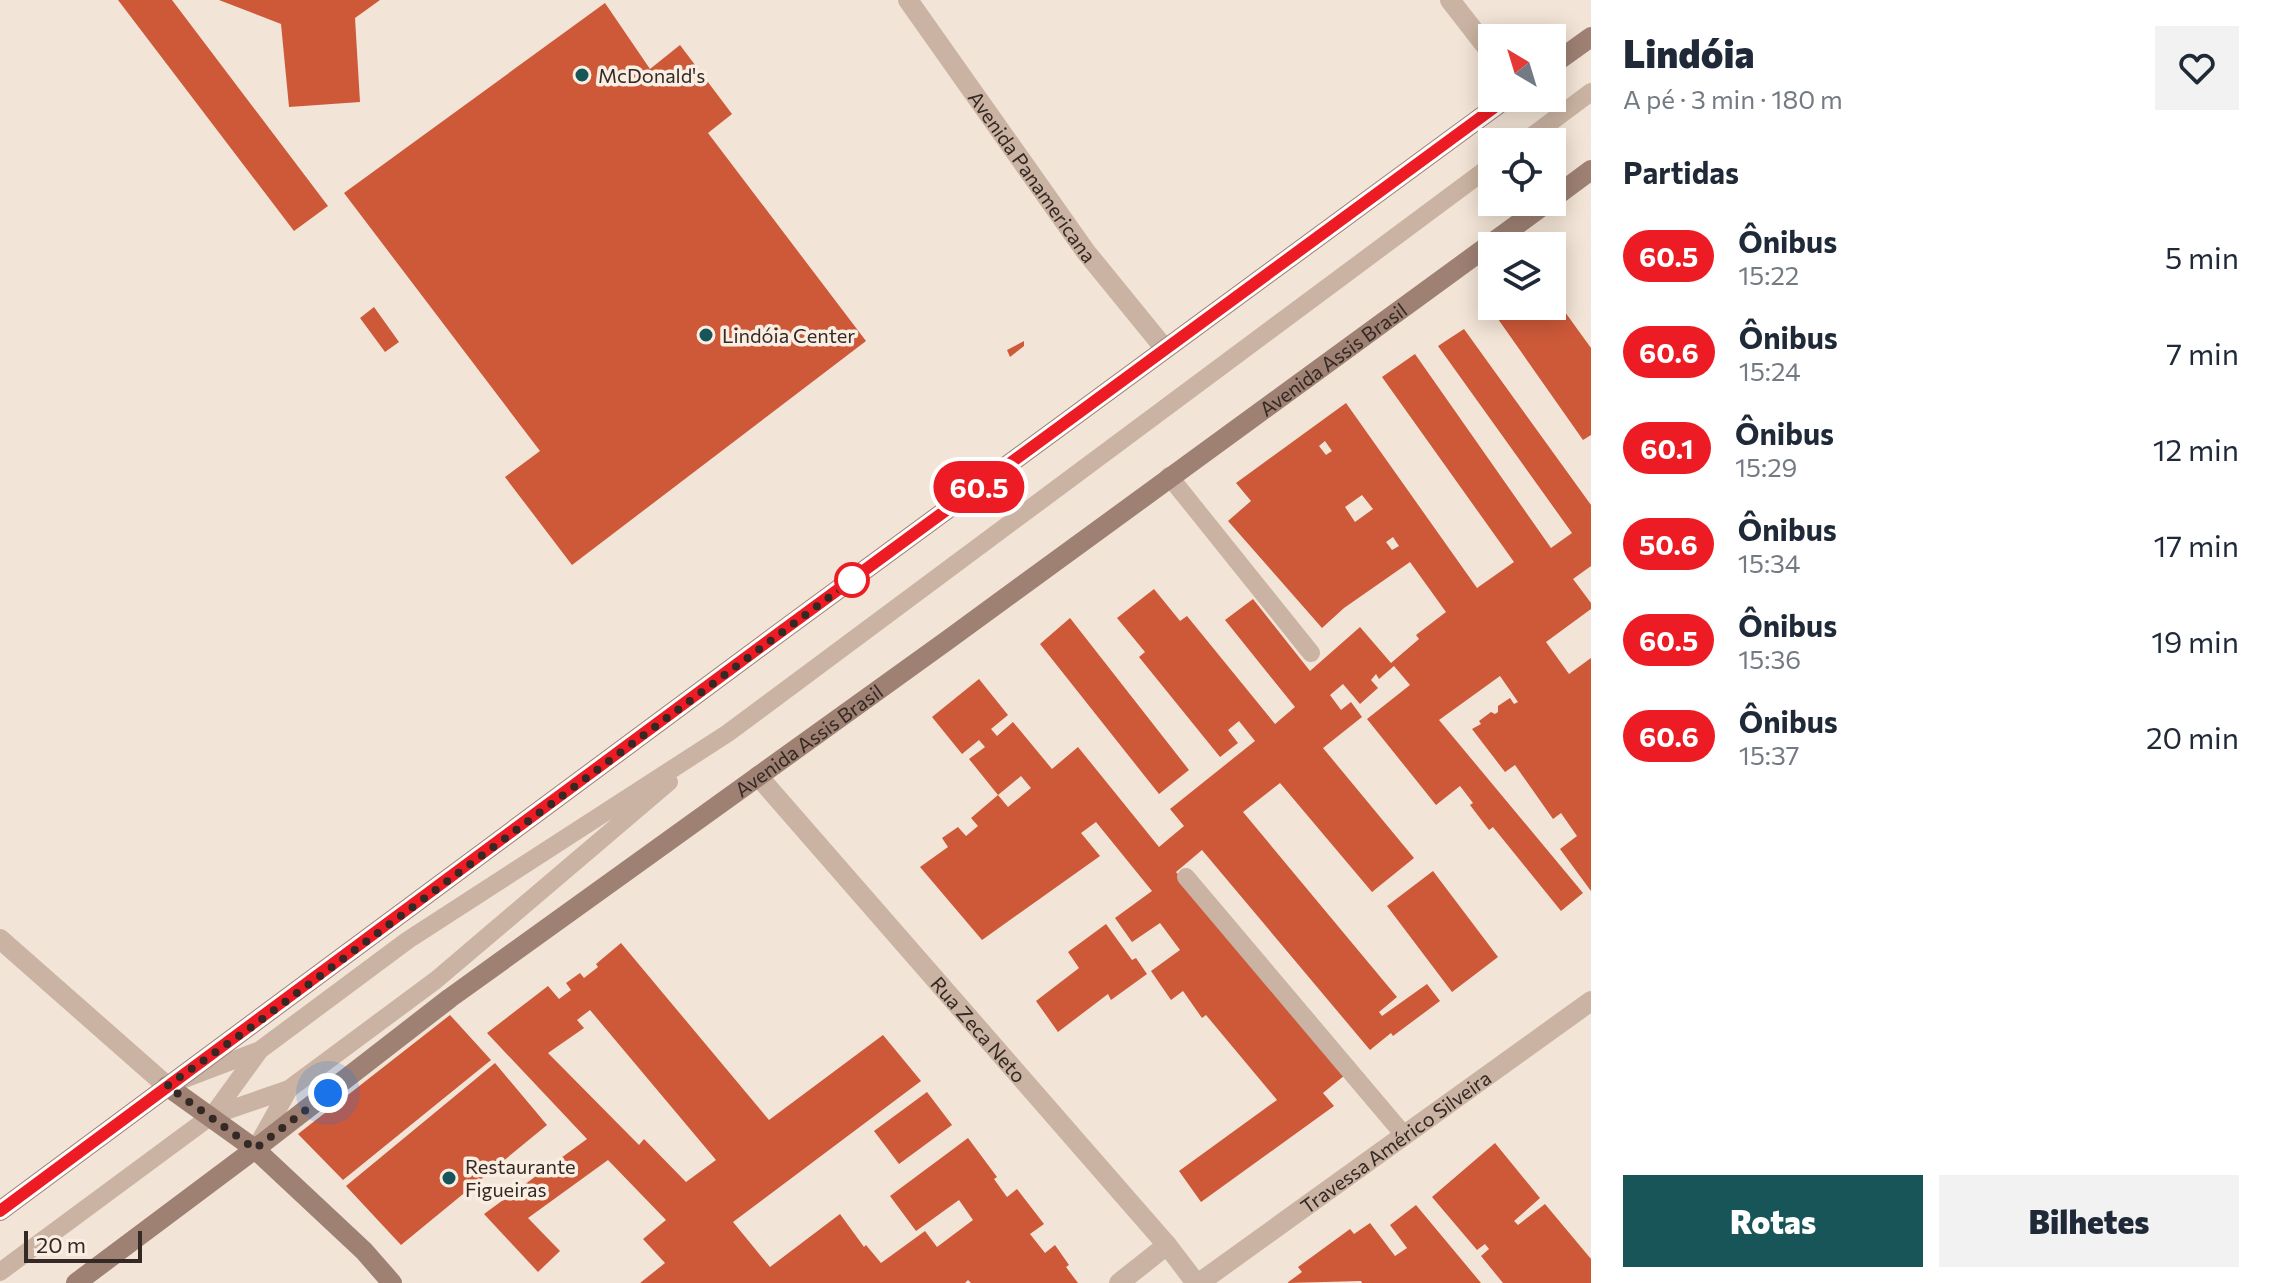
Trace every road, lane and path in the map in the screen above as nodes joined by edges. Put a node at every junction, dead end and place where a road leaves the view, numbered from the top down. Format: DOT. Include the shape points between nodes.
graph roads {
  1 [pos="908,0"];
  2 [pos="1450,0"];
  3 [pos="1478,36"];
  4 [pos="1591,37"];
  5 [pos="1566,55"];
  6 [pos="1591,86"];
  7 [pos="1587,97"];
  8 [pos="1488,112"];
  9 [pos="1544,128"];
  10 [pos="1591,170"];
  11 [pos="1478,175"];
  12 [pos="1566,188"];
  13 [pos="1528,216"];
  14 [pos="1165,349"];
  15 [pos="1169,476"];
  16 [pos="1311,653"];
  17 [pos="728,733"];
  18 [pos="758,776"];
  19 [pos="1186,877"];
  20 [pos="0,939"];
  21 [pos="1591,1001"];
  22 [pos="260,1050"];
  23 [pos="167,1086"];
  24 [pos="289,1089"];
  25 [pos="211,1116"];
  26 [pos="1404,1135"];
  27 [pos="255,1149"];
  28 [pos="0,1211"];
  29 [pos="1167,1245"];
  30 [pos="0,1272"];
  31 [pos="76,1283"];
  32 [pos="392,1283"];
  33 [pos="1119,1283"];
  34 [pos="1197,1283"];
  1 -- 14 [label="street, Avenida Panamericana" via="1086,252"];
  2 -- 3 [label="street"];
  4 -- 5 [label="main road"];
  6 -- 7 [label="lane"];
  7 -- 9 [label="lane"];
  8 -- 14 [label="main road"];
  10 -- 12 [label="main road, Avenida Assis Brasil"];
  11 -- 17 [label="lane"];
  13 -- 15 [label="main road, Avenida Assis Brasil"];
  14 -- 23 [label="main road"];
  15 -- 16 [label="lane"];
  15 -- 18 [label="main road, Avenida Assis Brasil"];
  17 -- 22 [label="lane" via="408,940"];
  17 -- 24 [label="lane" via="436,980"];
  18 -- 27 [label="main road, Avenida Assis Brasil" via="450,998"];
  18 -- 29 [label="street, Rua Zeca Neto"];
  19 -- 26 [label="lane"];
  20 -- 23 [label="street"];
  21 -- 26 [label="street, Travessa Américo Silveira"];
  22 -- 23 [label="lane"];
  22 -- 25 [label="lane"];
  23 -- 25 [label="main road"];
  23 -- 28 [label="main road"];
  24 -- 25 [label="lane"];
  24 -- 27 [label="lane"];
  25 -- 27 [label="main road"];
  25 -- 30 [label="lane"];
  26 -- 34 [label="street, Travessa Américo Silveira"];
  27 -- 31 [label="main road, Avenida Assis Brasil"];
  27 -- 32 [label="main road"];
  29 -- 33 [label="street"];
  29 -- 34 [label="street, Rua Zeca Neto"];
}
